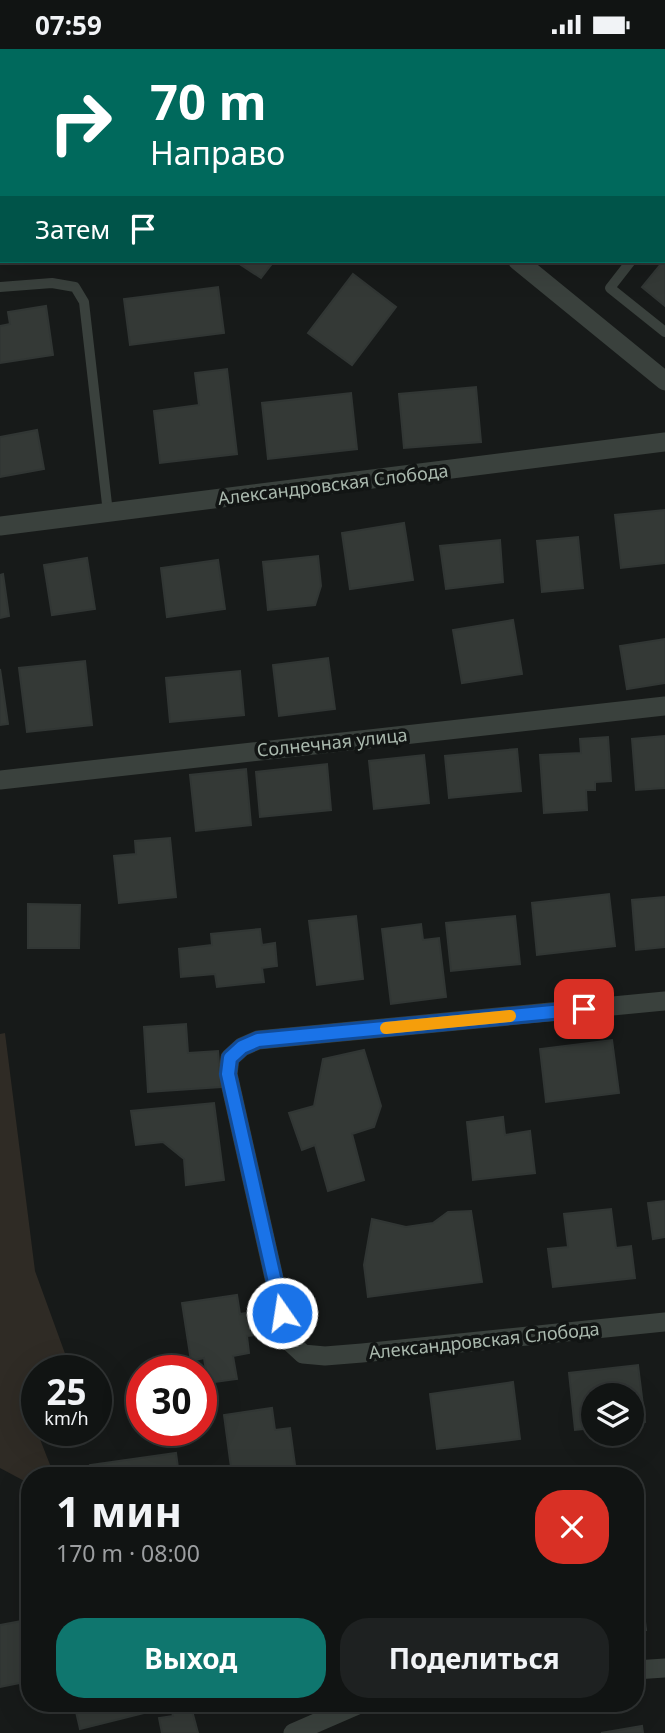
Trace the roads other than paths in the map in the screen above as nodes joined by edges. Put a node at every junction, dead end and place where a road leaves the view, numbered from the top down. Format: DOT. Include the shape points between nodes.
graph roads {
  1 [pos="524,263"];
  2 [pos="629,263"];
  3 [pos="0,287"];
  4 [pos="665,333"];
  5 [pos="665,381"];
  6 [pos="665,442"];
  7 [pos="108,513"];
  8 [pos="0,526"];
  9 [pos="665,706"];
  10 [pos="0,780"];
  11 [pos="665,1001"];
  12 [pos="665,1322"];
  13 [pos="665,1668"];
  14 [pos="644,1669"];
  15 [pos="341,1712"];
  16 [pos="293,1733"];
  1 -- 5 [label="street"];
  2 -- 4 [label="lane" via="610,288"];
  3 -- 7 [label="lane" via="52,283 75,287 84,302"];
  6 -- 7 [label="street, Александровская Слобода"];
  7 -- 8 [label="street, Александровская Слобода"];
  9 -- 10 [label="street, Солнечная улица"];
  11 -- 12 [label="street, Александровская Слобода" via="258,1040 230,1058 228,1074 288,1340 303,1355"];
  13 -- 14 [label="street"];
  15 -- 16 [label="street"];
}
